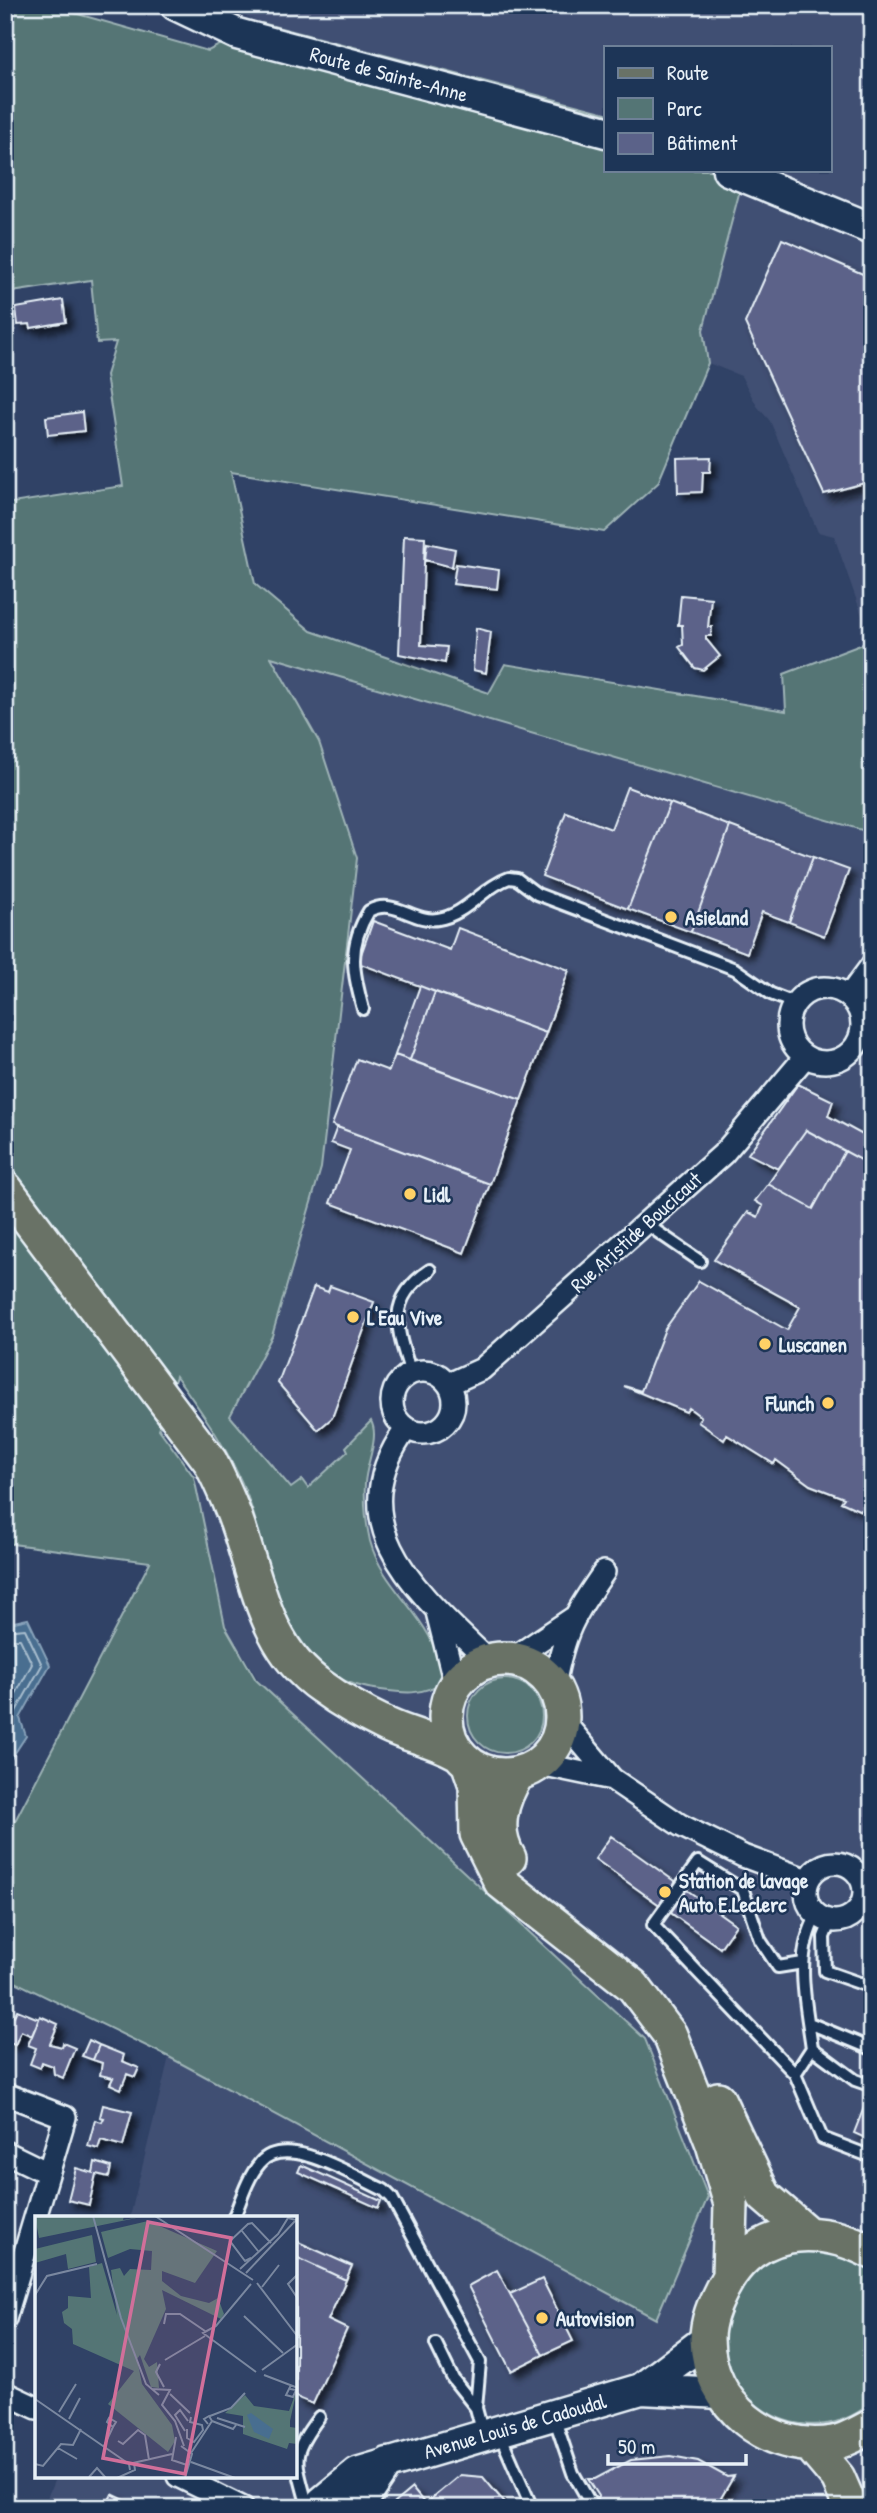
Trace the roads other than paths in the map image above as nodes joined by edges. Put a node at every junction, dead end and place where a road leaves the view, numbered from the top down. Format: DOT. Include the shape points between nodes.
graph roads {
  1 [pos="176,5"];
  2 [pos="604,131"];
  3 [pos="733,172"];
  4 [pos="872,229"];
  5 [pos="872,965"];
  6 [pos="849,996"];
  7 [pos="794,1003"];
  8 [pos="363,1009"];
  9 [pos="865,1046"];
  10 [pos="805,1057"];
  11 [pos="5,1188"];
  12 [pos="646,1224"];
  13 [pos="700,1261"];
  14 [pos="430,1270"];
  15 [pos="411,1373"];
  16 [pos="449,1384"];
  17 [pos="406,1429"];
  18 [pos="604,1572"];
  19 [pos="437,1610"];
  20 [pos="573,1618"];
  21 [pos="500,1660"];
  22 [pos="554,1686"];
  23 [pos="451,1694"];
  24 [pos="356,1706"];
  25 [pos="563,1721"];
  26 [pos="463,1759"];
  27 [pos="528,1769"];
  28 [pos="612,1779"];
  29 [pos="808,1880"];
  30 [pos="867,1899"];
  31 [pos="824,1918"];
  32 [pos="803,1963"];
  33 [pos="869,1985"];
  34 [pos="809,2023"];
  35 [pos="812,2048"];
  36 [pos="872,2049"];
  37 [pos="795,2074"];
  38 [pos="872,2086"];
  39 [pos="5,2094"];
  40 [pos="5,2152"];
  41 [pos="872,2157"];
  42 [pos="48,2173"];
  43 [pos="35,2216"];
  44 [pos="234,2216"];
  45 [pos="35,2217"];
  46 [pos="808,2234"];
  47 [pos="863,2241"];
  48 [pos="729,2276"];
  49 [pos="5,2319"];
  50 [pos="707,2339"];
  51 [pos="436,2344"];
  52 [pos="641,2389"];
  53 [pos="5,2393"];
  54 [pos="722,2393"];
  55 [pos="35,2407"];
  56 [pos="554,2416"];
  57 [pos="319,2417"];
  58 [pos="486,2426"];
  59 [pos="872,2426"];
  60 [pos="810,2445"];
  61 [pos="388,2463"];
  62 [pos="182,2478"];
  63 [pos="319,2505"];
  64 [pos="243,2508"];
  65 [pos="358,2508"];
  66 [pos="533,2508"];
  67 [pos="593,2508"];
  68 [pos="851,2508"];
  1 -- 2 [label="main road, Route de Sainte-Anne" via="237,34"];
  3 -- 4 [label="main road"];
  5 -- 6 [label="street"];
  6 -- 7 [label="street" via="820,987"];
  6 -- 9 [label="street" via="862,1018"];
  7 -- 8 [label="lane" via="771,994 734,968 537,894 509,878 468,906 436,920 384,905 369,911 352,970"];
  7 -- 10 [label="street" via="787,1033"];
  9 -- 10 [label="street" via="835,1061"];
  10 -- 12 [label="street, Rue Aristide Boucicaut" via="723,1154"];
  11 -- 24 [label="main road" via="210,1461 227,1495 263,1608 279,1642 321,1687"];
  12 -- 13 [label="lane"];
  12 -- 16 [label="street, Rue Aristide Boucicaut" via="482,1369"];
  14 -- 15 [label="lane" via="410,1283 400,1299 398,1322"];
  15 -- 16 [label="street" via="432,1372"];
  15 -- 17 [label="street" via="396,1385 391,1403"];
  16 -- 17 [label="street" via="455,1404 447,1423 423,1434"];
  17 -- 19 [label="street" via="380,1485 380,1525 394,1558"];
  18 -- 20 [label="street"];
  19 -- 21 [label="street"];
  19 -- 23 [label="street"];
  20 -- 21 [label="street"];
  20 -- 22 [label="street" via="561,1647"];
  21 -- 22 [label="main road" via="528,1664"];
  21 -- 23 [label="main road" via="470,1669"];
  22 -- 25 [label="main road"];
  23 -- 24 [label="main road" via="427,1709"];
  23 -- 26 [label="main road" via="445,1720 448,1737"];
  24 -- 26 [label="main road" via="386,1725 432,1739"];
  25 -- 27 [label="main road" via="559,1737"];
  25 -- 28 [label="street"];
  26 -- 27 [label="main road" via="492,1775"];
  26 -- 48 [label="main road" via="476,1785 477,1834 501,1882 633,1986 670,2035 731,2204"];
  27 -- 28 [label="street"];
  27 -- 46 [label="main road" via="507,1790 499,1822 505,1851 515,1869 645,1971 667,1995 687,2028 764,2196"];
  28 -- 29 [label="street" via="680,1825 743,1856"];
  29 -- 30 [label="street" via="819,1867 845,1864 858,1874"];
  29 -- 31 [label="street" via="806,1899"];
  30 -- 31 [label="street" via="848,1917"];
  31 -- 32 [label="lane" via="807,1932"];
  31 -- 33 [label="lane" via="825,1971"];
  32 -- 34 [label="lane"];
  32 -- 37 [label="lane" via="778,1968 760,1940 743,1890 698,1862 653,1926"];
  34 -- 35 [label="lane"];
  34 -- 36 [label="lane"];
  35 -- 37 [label="lane"];
  35 -- 38 [label="lane" via="855,2080"];
  37 -- 41 [label="lane" via="822,2138"];
  39 -- 42 [label="street" via="65,2117"];
  40 -- 42 [label="street"];
  42 -- 43 [label="street"];
  44 -- 58 [label="lane" via="261,2161 280,2152 302,2153 384,2190 480,2362"];
  45 -- 49 [label="street"];
  46 -- 47 [label="main road"];
  46 -- 48 [label="main road" via="768,2242"];
  48 -- 50 [label="main road" via="712,2308"];
  50 -- 52 [label="main road, Avenue Louis de Cadoudal"];
  50 -- 54 [label="main road" via="713,2375"];
  51 -- 58 [label="lane" via="453,2379"];
  52 -- 54 [label="main road, Avenue Louis de Cadoudal"];
  52 -- 56 [label="main road, Avenue Louis de Cadoudal"];
  53 -- 55 [label="street"];
  54 -- 60 [label="main road" via="745,2421 778,2439"];
  56 -- 58 [label="main road, Avenue Louis de Cadoudal"];
  56 -- 67 [label="lane" via="573,2473"];
  57 -- 63 [label="lane" via="298,2446 298,2469"];
  58 -- 61 [label="main road, Avenue Louis de Cadoudal"];
  58 -- 66 [label="lane"];
  59 -- 60 [label="main road" via="836,2443"];
  60 -- 68 [label="main road" via="838,2478"];
  61 -- 63 [label="main road, Avenue Louis de Cadoudal" via="357,2473"];
  61 -- 65 [label="main road"];
  62 -- 64 [label="street"];
}
